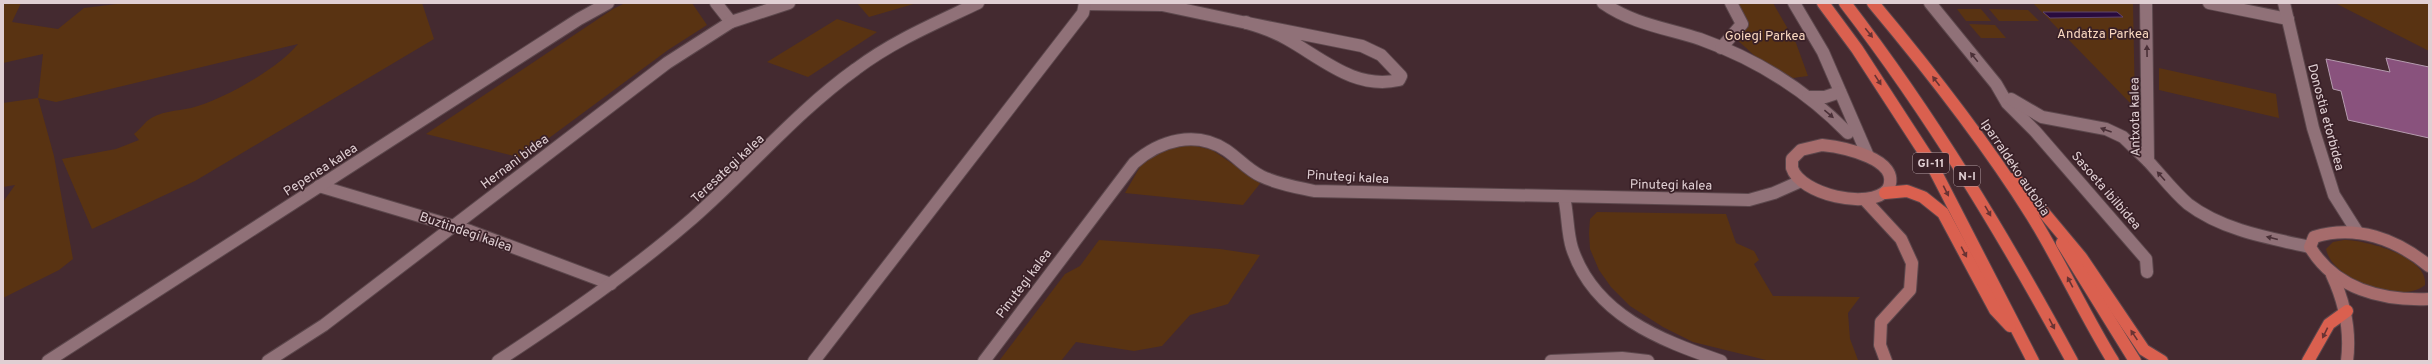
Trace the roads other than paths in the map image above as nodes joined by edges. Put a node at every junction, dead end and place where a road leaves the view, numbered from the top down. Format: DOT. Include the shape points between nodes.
graph roads {
  1 [pos="608,3"];
  2 [pos="716,3"];
  3 [pos="789,3"];
  4 [pos="978,3"];
  5 [pos="1603,3"];
  6 [pos="1731,3"];
  7 [pos="1794,3"];
  8 [pos="1823,3"];
  9 [pos="1845,3"];
  10 [pos="1873,3"];
  11 [pos="1930,3"];
  12 [pos="2146,3"];
  13 [pos="2208,3"];
  14 [pos="2284,3"];
  15 [pos="1085,4"];
  16 [pos="2288,19"];
  17 [pos="731,22"];
  18 [pos="1246,22"];
  19 [pos="1322,37"];
  20 [pos="1721,48"];
  21 [pos="1305,49"];
  22 [pos="1998,87"];
  23 [pos="1840,92"];
  24 [pos="1808,97"];
  25 [pos="1950,98"];
  26 [pos="2058,122"];
  27 [pos="2035,131"];
  28 [pos="1848,133"];
  29 [pos="1836,146"];
  30 [pos="1868,156"];
  31 [pos="2148,161"];
  32 [pos="1801,181"];
  33 [pos="319,186"];
  34 [pos="1885,193"];
  35 [pos="1564,197"];
  36 [pos="1865,200"];
  37 [pos="2042,211"];
  38 [pos="453,226"];
  39 [pos="2358,233"];
  40 [pos="2310,247"];
  41 [pos="2427,262"];
  42 [pos="2147,272"];
  43 [pos="2332,275"];
  44 [pos="611,284"];
  45 [pos="2429,299"];
  46 [pos="2347,311"];
  47 [pos="2018,335"];
  48 [pos="48,361"];
  49 [pos="268,361"];
  50 [pos="498,361"];
  51 [pos="814,361"];
  52 [pos="984,361"];
  53 [pos="1551,361"];
  54 [pos="1648,361"];
  55 [pos="1721,361"];
  56 [pos="1886,361"];
  57 [pos="2033,361"];
  58 [pos="2072,361"];
  59 [pos="2113,361"];
  60 [pos="2135,361"];
  61 [pos="2162,361"];
  62 [pos="2308,361"];
  63 [pos="2347,361"];
  1 -- 33 [label="street, Pepenea kalea"];
  2 -- 17 [label="street"];
  3 -- 17 [label="street, Hernani bidea"];
  4 -- 44 [label="street, Teresategi kalea" via="892,44 855,69 817,100 692,219"];
  5 -- 20 [label="street" via="1621,16"];
  6 -- 20 [label="street" via="1742,24"];
  7 -- 23 [label="street" via="1823,52"];
  8 -- 47 [label="highway, GI-11, one-way" via="1857,49 1931,163"];
  9 -- 58 [label="highway, N-I, one-way" via="1876,42 1943,138 2008,245"];
  25 -- 10 [label="highway, Iparraldeko autobia / N-I, one-way"];
  22 -- 11 [label="street, Sasoeta ibilbidea, one-way"];
  31 -- 12 [label="street, Antxota kalea, one-way"];
  13 -- 16 [label="street"];
  14 -- 16 [label="street, Donostia etorbidea"];
  15 -- 18 [label="street" via="1162,5"];
  15 -- 51 [label="street" via="1083,13"];
  16 -- 39 [label="street, Donostia etorbidea" via="2313,128 2334,195"];
  17 -- 38 [label="street, Hernani bidea" via="667,63"];
  18 -- 19 [label="street"];
  18 -- 21 [label="street" via="1268,29"];
  19 -- 21 [label="street" via="1309,41"];
  19 -- 21 [label="street" via="1372,49 1399,72 1399,80 1384,83 1353,77 1322,62"];
  20 -- 24 [label="street" via="1763,67"];
  22 -- 26 [label="street, Sasoeta ibilbidea" via="2019,106"];
  22 -- 27 [label="street, Sasoeta ibilbidea" via="2007,103"];
  23 -- 24 [label="street" via="1825,97"];
  23 -- 28 [label="street" via="1849,121"];
  23 -- 30 [label="street"];
  24 -- 28 [label="street, one-way" via="1832,115"];
  25 -- 37 [label="highway"];
  59 -- 25 [label="highway, Iparraldeko autobia / N-I, one-way" via="2052,249 2016,192"];
  26 -- 27 [label="street, Sasoeta ibilbidea" via="2052,127"];
  31 -- 26 [label="street, Sasoeta ibilbidea, one-way" via="2124,138 2106,129 2076,122"];
  27 -- 42 [label="street, Sasoeta ibilbidea" via="2146,259"];
  28 -- 29 [label="street"];
  29 -- 30 [label="main road"];
  29 -- 32 [label="main road" via="1809,147 1796,154 1791,164"];
  30 -- 34 [label="main road" via="1886,171 1890,179 1890,187"];
  40 -- 31 [label="street, Antxota kalea, one-way" via="2238,229 2214,219 2195,208 2171,187"];
  32 -- 35 [label="street, Pinutegi kalea" via="1774,193 1749,200"];
  32 -- 36 [label="main road" via="1824,194"];
  33 -- 38 [label="street, Buztindegi kalea"];
  33 -- 48 [label="street, Pepenea kalea"];
  34 -- 36 [label="main road"];
  34 -- 47 [label="highway, one-way" via="1907,191 1923,197 1943,213 1995,310"];
  35 -- 52 [label="street, Pinutegi kalea" via="1314,191 1286,185 1260,175 1238,162 1226,149 1207,142 1169,141 1145,152 1134,163"];
  35 -- 55 [label="street" via="1571,247 1579,267 1595,290 1632,323 1664,341"];
  36 -- 56 [label="main road" via="1901,239 1912,263 1910,290 1881,322 1880,345"];
  37 -- 60 [label="highway"];
  61 -- 37 [label="highway, one-way" via="2144,350 2081,256"];
  38 -- 44 [label="street, Buztindegi kalea"];
  38 -- 49 [label="street, Hernani bidea" via="324,325"];
  39 -- 40 [label="main road" via="2334,231 2314,237"];
  39 -- 41 [label="main road" via="2382,239"];
  40 -- 43 [label="main road" via="2315,258"];
  43 -- 45 [label="main road" via="2362,290 2387,298 2413,301"];
  43 -- 46 [label="main road" via="2342,293"];
  44 -- 50 [label="street, Teresategi kalea"];
  46 -- 62 [label="highway, one-way" via="2329,324"];
  46 -- 63 [label="main road" via="2350,345"];
  47 -- 57 [label="highway, GI-11"];
  53 -- 54 [label="street" via="1622,358"];
}
